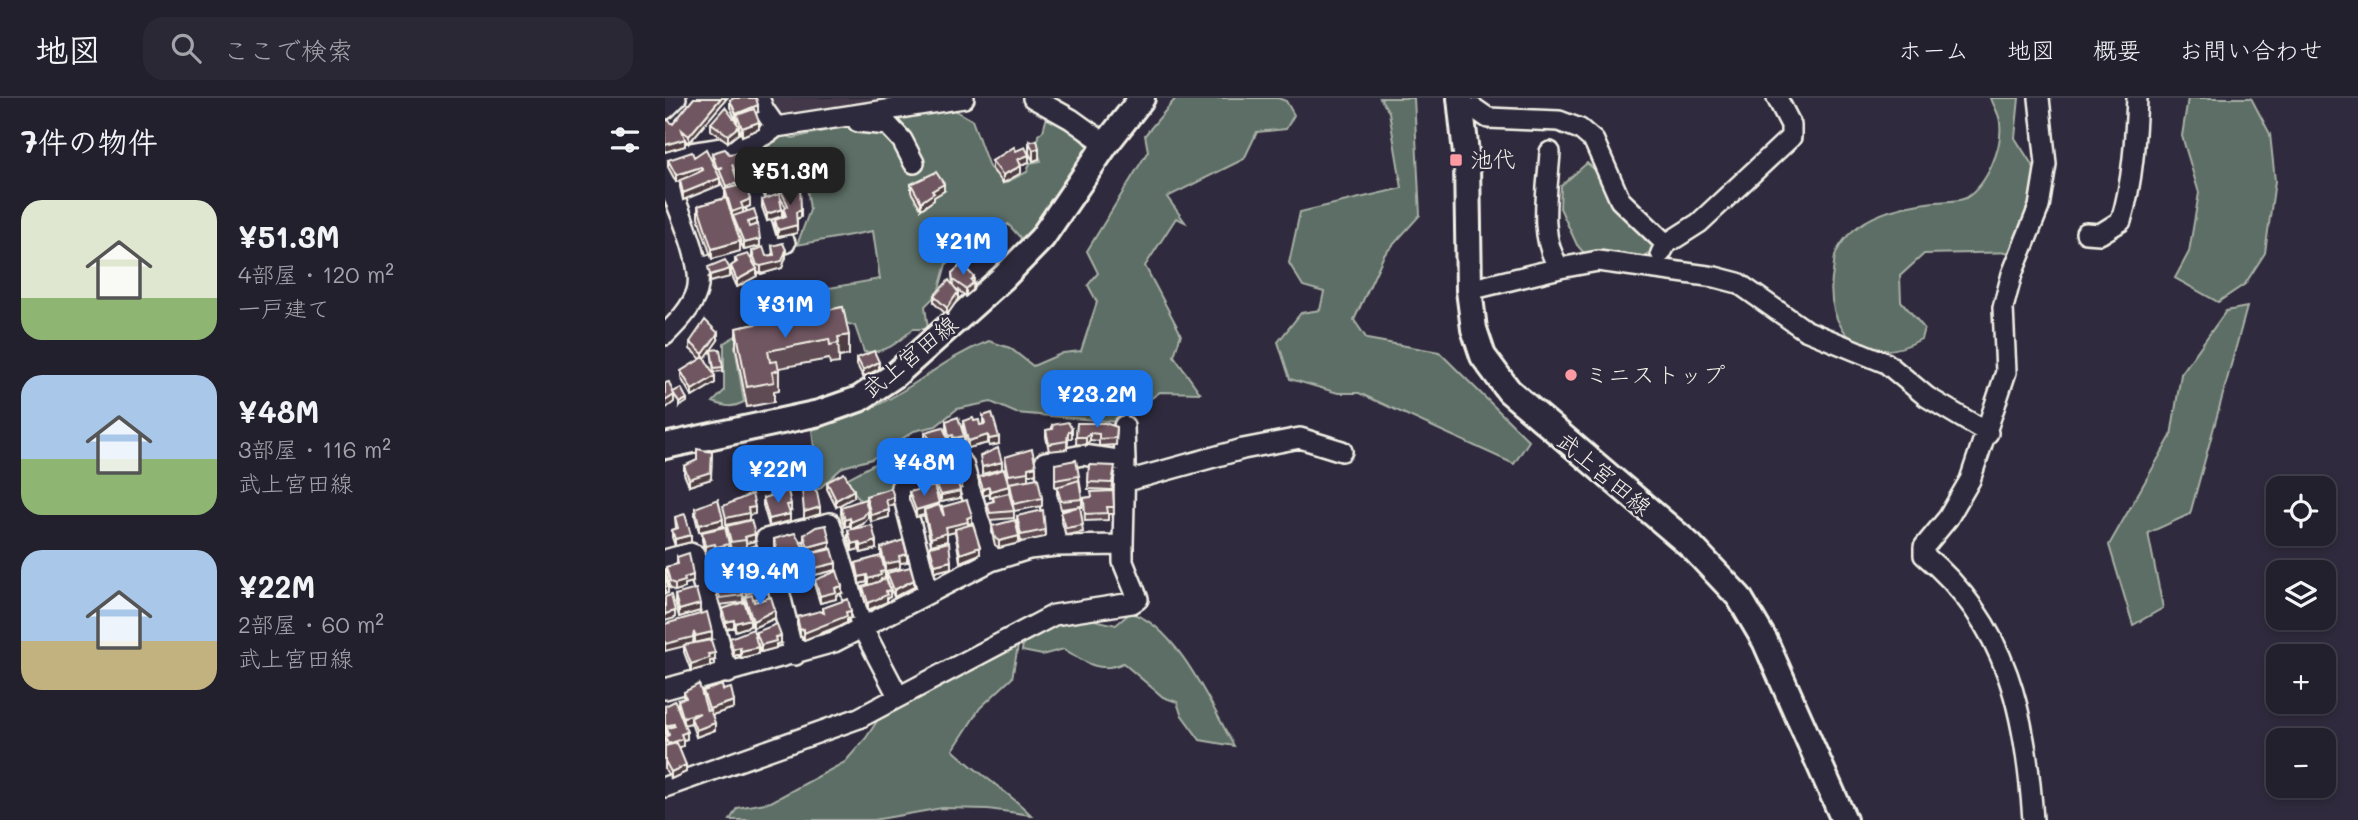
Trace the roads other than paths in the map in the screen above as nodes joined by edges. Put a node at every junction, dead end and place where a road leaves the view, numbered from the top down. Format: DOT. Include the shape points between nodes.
graph roads {
  1 [pos="676,98"];
  2 [pos="759,98"];
  3 [pos="964,98"];
  4 [pos="1033,98"];
  5 [pos="1142,98"];
  6 [pos="1777,98"];
  7 [pos="2039,98"];
  8 [pos="2137,98"];
  9 [pos="1461,103"];
  10 [pos="665,109"];
  11 [pos="780,126"];
  12 [pos="1106,144"];
  13 [pos="1550,152"];
  14 [pos="665,159"];
  15 [pos="913,163"];
  16 [pos="665,174"];
  17 [pos="754,193"];
  18 [pos="2086,233"];
  19 [pos="1666,244"];
  20 [pos="1560,268"];
  21 [pos="698,269"];
  22 [pos="1652,269"];
  23 [pos="1469,290"];
  24 [pos="665,335"];
  25 [pos="1124,426"];
  26 [pos="1988,433"];
  27 [pos="665,446"];
  28 [pos="1342,451"];
  29 [pos="1125,461"];
  30 [pos="1126,481"];
  31 [pos="1123,545"];
  32 [pos="1056,546"];
  33 [pos="665,560"];
  34 [pos="991,561"];
  35 [pos="928,591"];
  36 [pos="862,627"];
  37 [pos="795,655"];
  38 [pos="728,673"];
  39 [pos="665,689"];
  40 [pos="898,696"];
  41 [pos="665,788"];
  42 [pos="1844,820"];
  43 [pos="2033,820"];
  1 -- 10 [label="street"];
  2 -- 11 [label="street" via="770,121"];
  3 -- 11 [label="street"];
  4 -- 12 [label="street"];
  5 -- 12 [label="main road, 武上宮田線"];
  6 -- 19 [label="street" via="1791,125 1791,137 1699,223"];
  7 -- 26 [label="street" via="2046,164 2039,207 2003,308 2006,372"];
  8 -- 18 [label="street" via="2130,183 2121,221 2100,234"];
  9 -- 19 [label="street" via="1488,118 1559,121 1580,129 1594,141 1621,200"];
  9 -- 23 [label="main road, 武上宮田線"];
  11 -- 14 [label="street" via="740,144"];
  11 -- 15 [label="street" via="796,133 863,122 888,125"];
  12 -- 27 [label="main road, 武上宮田線" via="1042,238 895,375 859,399 819,412"];
  13 -- 20 [label="street" via="1546,227 1551,257"];
  16 -- 21 [label="street"];
  17 -- 21 [label="street" via="777,245"];
  19 -- 22 [label="street"];
  20 -- 22 [label="street" via="1598,261"];
  20 -- 23 [label="street"];
  21 -- 24 [label="street" via="697,294"];
  22 -- 26 [label="street" via="1738,284 1805,330 1886,363 1927,397"];
  23 -- 42 [label="main road, 武上宮田線" via="1478,343 1499,380 1691,546 1739,597 1765,641"];
  25 -- 29 [label="street"];
  26 -- 43 [label="street" via="1959,500 1924,547 1924,555 1945,572 1987,629 2007,667 2019,712"];
  28 -- 30 [label="street" via="1300,438"];
  29 -- 30 [label="street"];
  29 -- 32 [label="street" via="1083,455 1045,462"];
  30 -- 31 [label="street"];
  31 -- 32 [label="street"];
  31 -- 40 [label="street" via="1123,562 1138,599 1054,615"];
  32 -- 34 [label="street"];
  33 -- 38 [label="street" via="695,555"];
  34 -- 35 [label="street"];
  34 -- 35 [label="street" via="963,464 957,460 926,473 901,486"];
  35 -- 36 [label="street"];
  36 -- 37 [label="street"];
  36 -- 37 [label="street" via="830,523 769,536 765,543"];
  36 -- 40 [label="street"];
  37 -- 38 [label="street"];
  38 -- 39 [label="street"];
  40 -- 41 [label="street" via="859,718"];
}
